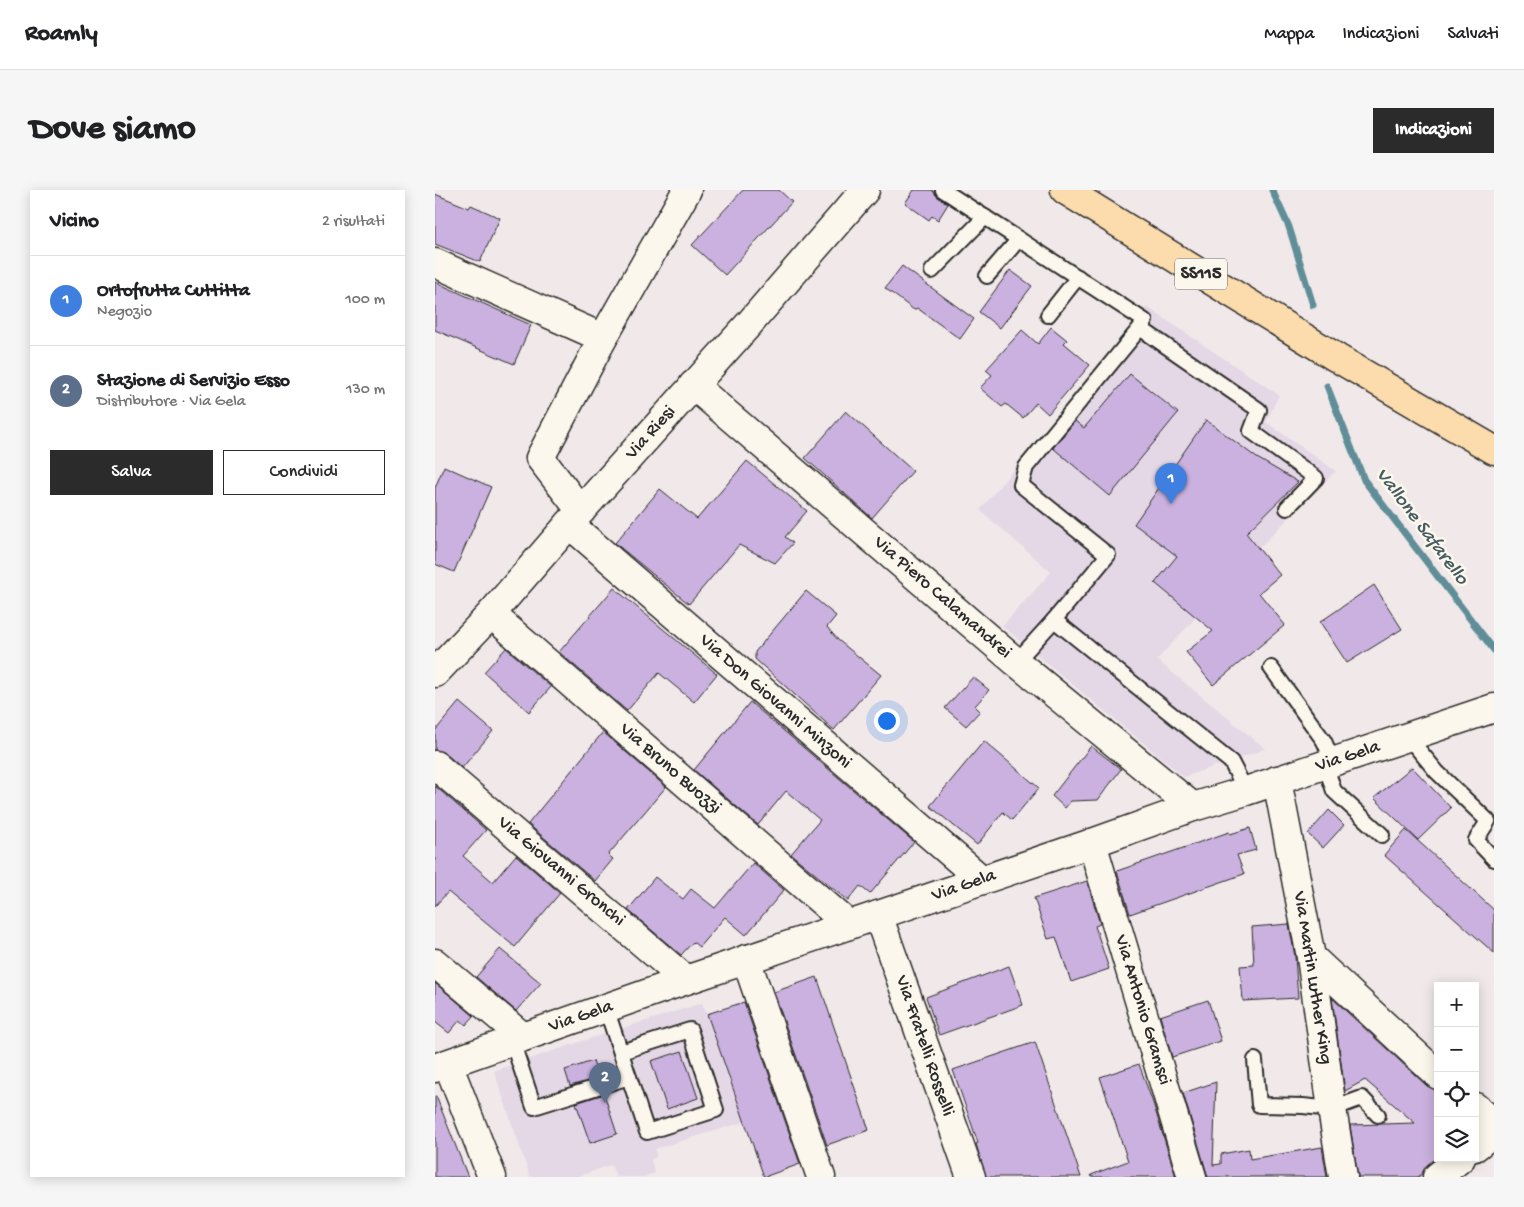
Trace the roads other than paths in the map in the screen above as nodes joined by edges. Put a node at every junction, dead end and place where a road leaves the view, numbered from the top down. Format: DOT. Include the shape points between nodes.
graph roads {
  1 [pos="687,190"];
  2 [pos="865,190"];
  3 [pos="943,190"];
  4 [pos="1065,190"];
  5 [pos="985,217"];
  6 [pos="1019,238"];
  7 [pos="435,263"];
  8 [pos="933,270"];
  9 [pos="987,276"];
  10 [pos="1078,277"];
  11 [pos="1048,315"];
  12 [pos="1140,328"];
  13 [pos="603,338"];
  14 [pos="693,385"];
  15 [pos="1444,421"];
  16 [pos="1494,450"];
  17 [pos="1494,461"];
  18 [pos="1287,508"];
  19 [pos="575,517"];
  20 [pos="491,614"];
  21 [pos="1054,620"];
  22 [pos="444,651"];
  23 [pos="1016,662"];
  24 [pos="1271,668"];
  25 [pos="435,673"];
  26 [pos="1494,708"];
  27 [pos="1408,737"];
  28 [pos="1329,763"];
  29 [pos="435,765"];
  30 [pos="1277,780"];
  31 [pos="1246,791"];
  32 [pos="1193,807"];
  33 [pos="1382,836"];
  34 [pos="1092,843"];
  35 [pos="1494,858"];
  36 [pos="982,880"];
  37 [pos="878,915"];
  38 [pos="849,925"];
  39 [pos="1311,957"];
  40 [pos="746,959"];
  41 [pos="435,963"];
  42 [pos="686,980"];
  43 [pos="606,1008"];
  44 [pos="518,1039"];
  45 [pos="621,1052"];
  46 [pos="1255,1060"];
  47 [pos="441,1066"];
  48 [pos="1435,1072"];
  49 [pos="629,1077"];
  50 [pos="1332,1109"];
  51 [pos="1479,1110"];
  52 [pos="1378,1115"];
  53 [pos="1494,1123"];
  54 [pos="1494,1132"];
  55 [pos="1479,1144"];
  56 [pos="1456,1162"];
  57 [pos="492,1177"];
  58 [pos="821,1177"];
  59 [pos="971,1177"];
  60 [pos="1191,1177"];
  61 [pos="1343,1177"];
  62 [pos="1437,1177"];
  1 -- 13 [label="street"];
  2 -- 14 [label="street, Via Riesi"];
  3 -- 5 [label="lane"];
  4 -- 15 [label="main road, SS115"];
  5 -- 6 [label="lane"];
  5 -- 8 [label="lane"];
  6 -- 9 [label="lane"];
  6 -- 10 [label="lane"];
  7 -- 13 [label="street"];
  10 -- 11 [label="lane"];
  10 -- 12 [label="lane" via="1145,321"];
  12 -- 18 [label="lane" via="1259,410 1251,431 1317,478"];
  12 -- 21 [label="lane" via="1026,467 1021,485 1108,555"];
  13 -- 19 [label="street, Via Don Giovanni Minzoni" via="540,458"];
  14 -- 19 [label="street, Via Riesi"];
  14 -- 23 [label="street, Via Piero Calamandrei"];
  15 -- 16 [label="main road, SS115"];
  15 -- 17 [label="street"];
  19 -- 20 [label="street, Via Riesi"];
  19 -- 36 [label="street, Via Don Giovanni Minzoni"];
  20 -- 22 [label="street, Via Riesi"];
  20 -- 38 [label="street, Via Bruno Buozzi"];
  21 -- 23 [label="lane"];
  21 -- 31 [label="lane" via="1231,762"];
  22 -- 25 [label="street, Via Riesi"];
  23 -- 32 [label="street, Via Piero Calamandrei"];
  24 -- 28 [label="lane" via="1324,741"];
  26 -- 27 [label="street, Via Gela"];
  27 -- 28 [label="street, Via Gela"];
  27 -- 35 [label="lane" via="1437,772 1488,821 1476,840"];
  28 -- 30 [label="street, Via Gela"];
  28 -- 33 [label="lane" via="1334,791"];
  29 -- 42 [label="street, Via Giovanni Gronchi"];
  30 -- 31 [label="street, Via Gela"];
  30 -- 39 [label="street, Via Martin Luther King"];
  31 -- 32 [label="street, Via Gela"];
  32 -- 34 [label="street, Via Gela"];
  34 -- 36 [label="street, Via Gela"];
  34 -- 60 [label="street, Via Antonio Gramsci"];
  36 -- 37 [label="street, Via Gela"];
  37 -- 38 [label="street, Via Gela"];
  37 -- 59 [label="street, Via Fratelli Rosselli"];
  38 -- 40 [label="street, Via Gela"];
  39 -- 48 [label="street"];
  39 -- 50 [label="street, Via Martin Luther King"];
  40 -- 42 [label="street, Via Gela"];
  40 -- 58 [label="street"];
  41 -- 44 [label="street"];
  42 -- 43 [label="street, Via Gela"];
  43 -- 44 [label="street, Via Gela"];
  43 -- 45 [label="lane"];
  44 -- 47 [label="street, Via Gela"];
  44 -- 49 [label="lane" via="534,1107"];
  45 -- 49 [label="lane"];
  45 -- 49 [label="lane" via="690,1030 716,1110 647,1132"];
  46 -- 50 [label="lane" via="1259,1105"];
  47 -- 57 [label="street"];
  50 -- 52 [label="lane" via="1362,1098"];
  50 -- 61 [label="street, Via Martin Luther King"];
  51 -- 53 [label="street"];
  54 -- 55 [label="street"];
  56 -- 62 [label="street"];
}
